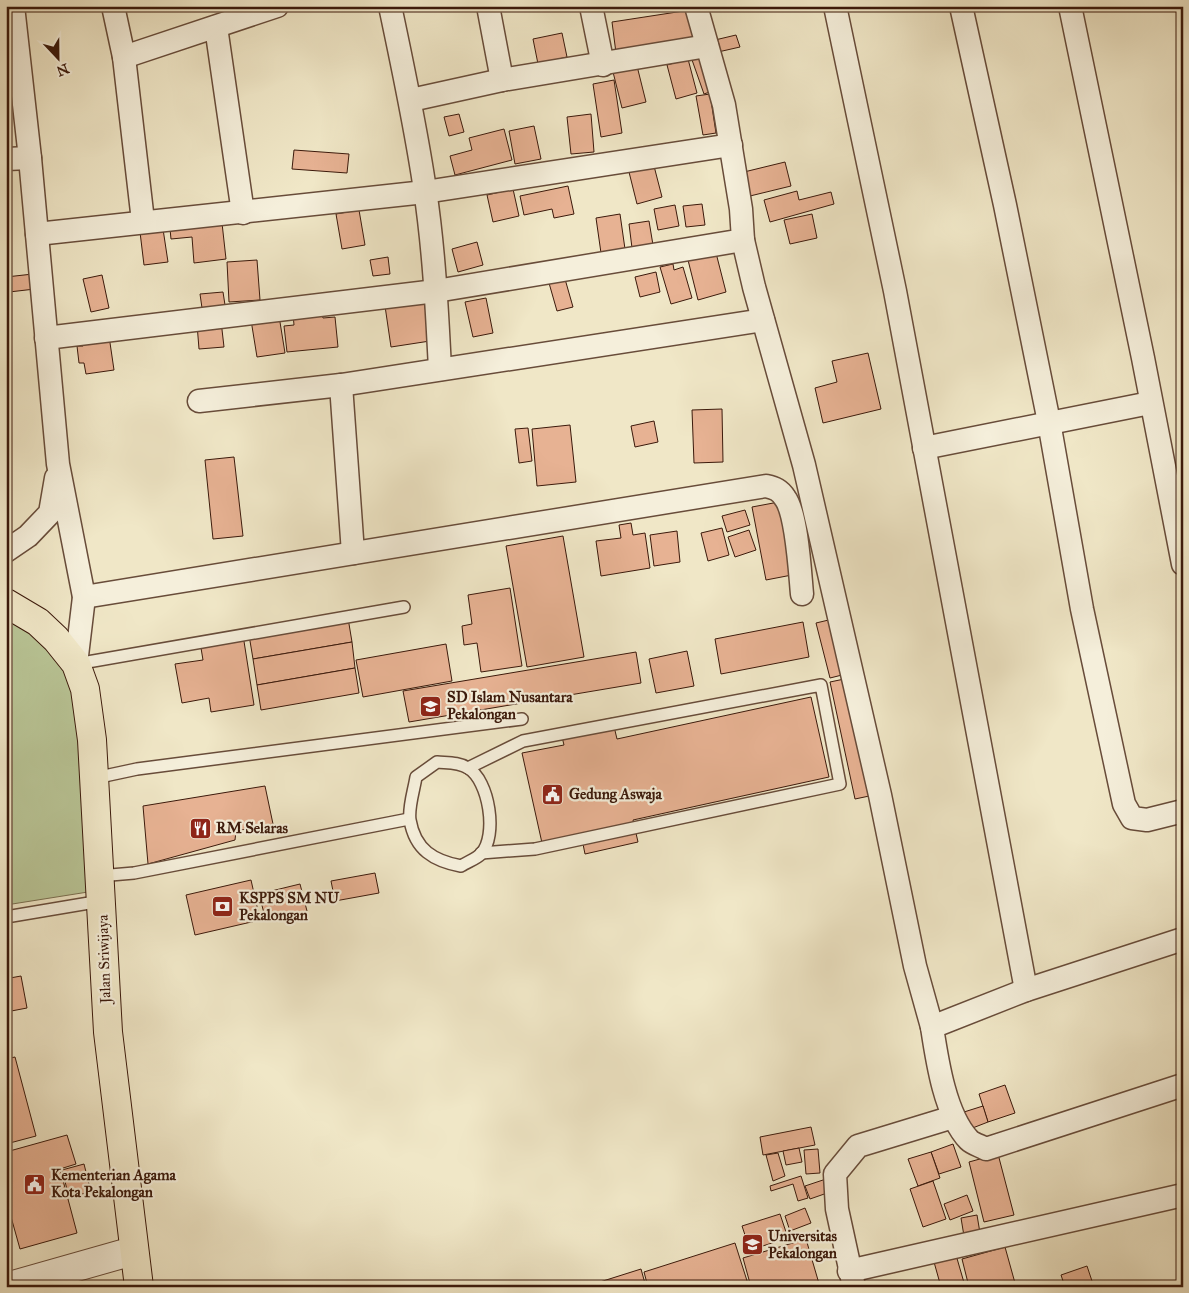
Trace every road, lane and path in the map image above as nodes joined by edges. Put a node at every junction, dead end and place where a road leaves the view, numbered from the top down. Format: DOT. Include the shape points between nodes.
graph roads {
  1 [pos="12,6"];
  2 [pos="113,6"];
  3 [pos="277,6"];
  4 [pos="390,6"];
  5 [pos="488,6"];
  6 [pos="590,6"];
  7 [pos="696,6"];
  8 [pos="835,6"];
  9 [pos="961,6"];
  10 [pos="1070,6"];
  11 [pos="216,28"];
  12 [pos="707,46"];
  13 [pos="124,57"];
  14 [pos="603,65"];
  15 [pos="502,80"];
  16 [pos="411,100"];
  17 [pos="731,145"];
  18 [pos="30,158"];
  19 [pos="6,159"];
  20 [pos="425,192"];
  21 [pos="243,213"];
  22 [pos="143,221"];
  23 [pos="38,234"];
  24 [pos="743,240"];
  25 [pos="436,291"];
  26 [pos="763,320"];
  27 [pos="46,338"];
  28 [pos="440,370"];
  29 [pos="341,384"];
  30 [pos="199,401"];
  31 [pos="1150,403"];
  32 [pos="1048,422"];
  33 [pos="924,448"];
  34 [pos="58,464"];
  35 [pos="6,552"];
  36 [pos="353,553"];
  37 [pos="1183,564"];
  38 [pos="802,594"];
  39 [pos="84,596"];
  40 [pos="6,603"];
  41 [pos="404,607"];
  42 [pos="76,664"];
  43 [pos="522,719"];
  44 [pos="468,768"];
  45 [pos="93,778"];
  46 [pos="1183,811"];
  47 [pos="409,819"];
  48 [pos="482,854"];
  49 [pos="101,888"];
  50 [pos="6,917"];
  51 [pos="1183,939"];
  52 [pos="1026,990"];
  53 [pos="932,1026"];
  54 [pos="1183,1085"];
  55 [pos="953,1116"];
  56 [pos="1183,1195"];
  57 [pos="133,1251"];
  58 [pos="852,1279"];
  59 [pos="18,1285"];
  60 [pos="139,1287"];
  1 -- 18 [label="street"];
  2 -- 13 [label="street"];
  3 -- 11 [label="street"];
  4 -- 16 [label="street"];
  5 -- 15 [label="street"];
  6 -- 14 [label="street"];
  7 -- 12 [label="street"];
  8 -- 33 [label="street" via="895,290"];
  9 -- 32 [label="street"];
  10 -- 31 [label="street"];
  11 -- 13 [label="street"];
  11 -- 21 [label="street"];
  12 -- 14 [label="street"];
  12 -- 17 [label="street" via="718,80"];
  13 -- 22 [label="street"];
  14 -- 15 [label="street"];
  15 -- 16 [label="street"];
  16 -- 20 [label="street"];
  17 -- 20 [label="street"];
  17 -- 24 [label="street"];
  18 -- 19 [label="street"];
  18 -- 23 [label="street"];
  20 -- 21 [label="street"];
  20 -- 25 [label="street"];
  21 -- 22 [label="street"];
  22 -- 23 [label="street"];
  23 -- 27 [label="street"];
  24 -- 25 [label="street"];
  24 -- 26 [label="street"];
  25 -- 27 [label="street"];
  25 -- 28 [label="street"];
  26 -- 28 [label="street"];
  26 -- 53 [label="street" via="804,465"];
  27 -- 34 [label="street"];
  28 -- 29 [label="street"];
  29 -- 30 [label="street"];
  29 -- 36 [label="street"];
  31 -- 32 [label="street"];
  31 -- 37 [label="street"];
  32 -- 33 [label="street"];
  32 -- 46 [label="street" via="1082,609 1124,804 1132,818 1147,820"];
  33 -- 52 [label="street"];
  34 -- 35 [label="street" via="50,513 28,536"];
  34 -- 39 [label="street"];
  36 -- 38 [label="street" via="766,486 778,490 786,500 799,557"];
  36 -- 39 [label="street"];
  39 -- 42 [label="street"];
  40 -- 42 [label="highway, Jalan Sriwijaya" via="38,622"];
  41 -- 42 [label="lane"];
  42 -- 45 [label="highway, Jalan Sriwijaya" via="85,689"];
  43 -- 45 [label="lane" via="137,769"];
  44 -- 47 [label="lane" via="437,762 416,777"];
  44 -- 48 [label="lane" via="477,776 491,809 489,838"];
  44 -- 48 [label="lane" via="523,742 822,685 840,784 535,849"];
  45 -- 49 [label="highway, Jalan Sriwijaya"];
  47 -- 48 [label="lane" via="423,851 441,862 461,866"];
  47 -- 49 [label="lane" via="134,873"];
  49 -- 50 [label="lane"];
  49 -- 57 [label="highway, Jalan Sriwijaya" via="108,1032"];
  51 -- 52 [label="street"];
  52 -- 53 [label="street"];
  53 -- 55 [label="street"];
  54 -- 55 [label="street" via="986,1149 970,1140"];
  55 -- 58 [label="street" via="858,1146 834,1174 837,1209"];
  56 -- 58 [label="street"];
  57 -- 59 [label="street"];
  57 -- 60 [label="highway, Jalan Sriwijaya"];
}
